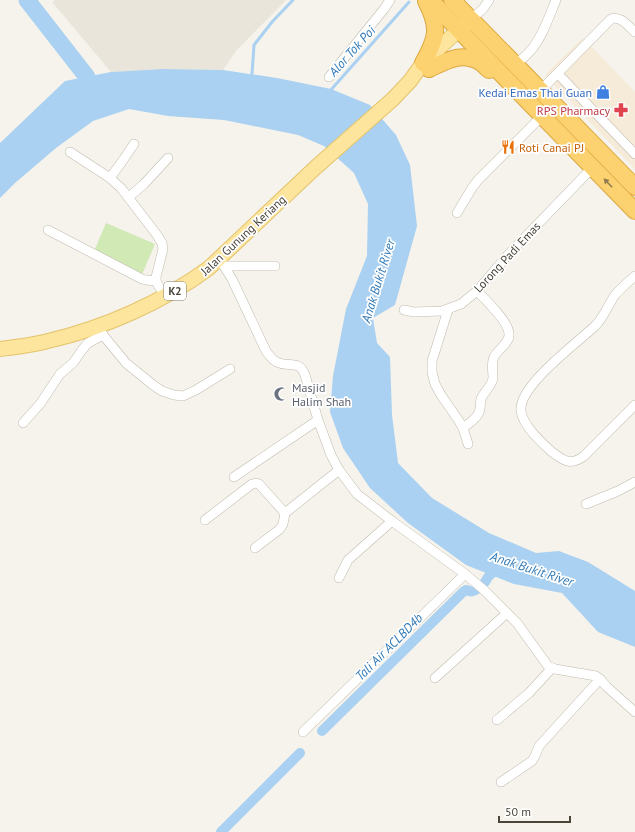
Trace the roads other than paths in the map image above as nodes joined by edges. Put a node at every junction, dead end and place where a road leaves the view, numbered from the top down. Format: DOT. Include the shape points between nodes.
graph roads {
  1 [pos="390,0"];
  2 [pos="426,0"];
  3 [pos="430,0"];
  4 [pos="452,0"];
  5 [pos="488,0"];
  6 [pos="556,0"];
  7 [pos="474,22"];
  8 [pos="635,32"];
  9 [pos="462,34"];
  10 [pos="515,64"];
  11 [pos="426,66"];
  12 [pos="558,74"];
  13 [pos="329,76"];
  14 [pos="512,85"];
  15 [pos="541,90"];
  16 [pos="542,116"];
  17 [pos="134,144"];
  18 [pos="634,151"];
  19 [pos="70,152"];
  20 [pos="168,158"];
  21 [pos="592,168"];
  22 [pos="110,178"];
  23 [pos="635,187"];
  24 [pos="129,197"];
  25 [pos="635,211"];
  26 [pos="457,213"];
  27 [pos="48,230"];
  28 [pos="222,262"];
  29 [pos="275,266"];
  30 [pos="635,276"];
  31 [pos="156,281"];
  32 [pos="477,291"];
  33 [pos="166,296"];
  34 [pos="404,310"];
  35 [pos="448,310"];
  36 [pos="100,331"];
  37 [pos="0,349"];
  38 [pos="230,369"];
  39 [pos="635,405"];
  40 [pos="318,420"];
  41 [pos="23,424"];
  42 [pos="463,428"];
  43 [pos="468,444"];
  44 [pos="339,470"];
  45 [pos="234,477"];
  46 [pos="635,482"];
  47 [pos="586,504"];
  48 [pos="285,513"];
  49 [pos="205,520"];
  50 [pos="392,521"];
  51 [pos="256,548"];
  52 [pos="465,574"];
  53 [pos="339,578"];
  54 [pos="507,613"];
  55 [pos="552,668"];
  56 [pos="435,678"];
  57 [pos="600,679"];
  58 [pos="635,712"];
  59 [pos="497,720"];
  60 [pos="303,732"];
  61 [pos="501,782"];
  1 -- 13 [label="street"];
  2 -- 11 [label="highway" via="434,18 435,28"];
  3 -- 9 [label="highway"];
  4 -- 7 [label="highway"];
  5 -- 7 [label="street"];
  6 -- 10 [label="street" via="538,41"];
  7 -- 9 [label="main road, Jalan Gunung Keriang / K2"];
  7 -- 10 [label="highway"];
  8 -- 12 [label="street" via="622,20 614,17"];
  9 -- 11 [label="main road, Jalan Gunung Keriang / K2"];
  9 -- 14 [label="highway"];
  10 -- 15 [label="highway"];
  11 -- 14 [label="highway" via="457,57 469,58"];
  11 -- 28 [label="main road, Jalan Gunung Keriang / K2" via="315,168"];
  12 -- 15 [label="street"];
  12 -- 18 [label="street"];
  14 -- 16 [label="highway"];
  15 -- 23 [label="highway"];
  16 -- 21 [label="highway"];
  16 -- 26 [label="street" via="478,180"];
  17 -- 22 [label="street"];
  19 -- 22 [label="street"];
  20 -- 24 [label="street"];
  25 -- 21 [label="highway, one-way"];
  21 -- 32 [label="street, Lorong Padi Emas"];
  22 -- 24 [label="street"];
  24 -- 31 [label="street" via="162,244"];
  27 -- 31 [label="street" via="142,279"];
  28 -- 29 [label="street"];
  28 -- 33 [label="main road, Jalan Gunung Keriang / K2"];
  28 -- 40 [label="street" via="270,357 278,363 300,366 303,370"];
  30 -- 39 [label="street" via="616,295 598,322 532,385 525,395 521,410 527,426 545,446 561,459 572,462 584,456"];
  31 -- 33 [label="street"];
  32 -- 35 [label="street, Lorong Padi Emas" via="461,304"];
  32 -- 42 [label="street" via="504,321 510,335 494,357 491,384 481,400 480,412"];
  33 -- 36 [label="main road, Jalan Gunung Keriang / K2"];
  34 -- 35 [label="street, Lorong Padi Emas"];
  35 -- 42 [label="street" via="432,361 432,372 435,384"];
  36 -- 37 [label="main road, Jalan Gunung Keriang / K2"];
  36 -- 38 [label="street" via="126,363 162,391 174,395 183,396 196,390"];
  36 -- 41 [label="street" via="73,363 60,374"];
  40 -- 44 [label="street"];
  40 -- 45 [label="street"];
  42 -- 43 [label="street"];
  44 -- 48 [label="street"];
  44 -- 50 [label="street" via="357,494"];
  46 -- 47 [label="street"];
  48 -- 49 [label="street" via="256,483"];
  48 -- 51 [label="street" via="284,524 280,529"];
  50 -- 52 [label="street"];
  50 -- 53 [label="street" via="348,560"];
  52 -- 54 [label="street"];
  52 -- 60 [label="street"];
  54 -- 55 [label="street" via="545,663"];
  54 -- 56 [label="street"];
  55 -- 57 [label="street" via="596,676"];
  55 -- 59 [label="street" via="529,693"];
  57 -- 58 [label="street"];
  57 -- 61 [label="street" via="539,746 534,758"];
}
